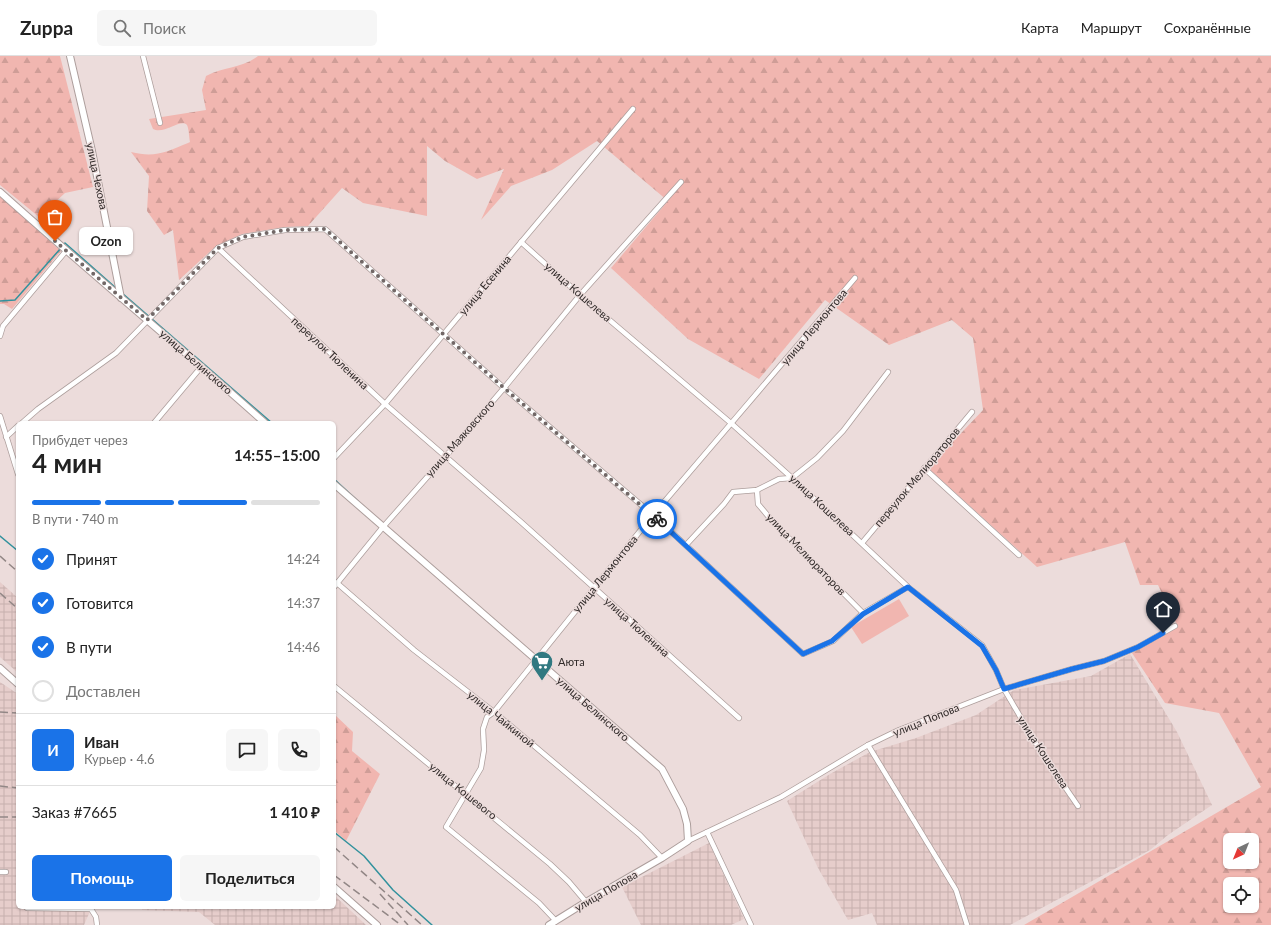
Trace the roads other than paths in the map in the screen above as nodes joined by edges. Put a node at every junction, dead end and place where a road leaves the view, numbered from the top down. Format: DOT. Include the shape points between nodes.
graph roads {
  1 [pos="70,56"];
  2 [pos="143,56"];
  3 [pos="633,108"];
  4 [pos="160,123"];
  5 [pos="681,182"];
  6 [pos="0,192"];
  7 [pos="521,242"];
  8 [pos="218,248"];
  9 [pos="66,251"];
  10 [pos="856,278"];
  11 [pos="580,295"];
  12 [pos="121,298"];
  13 [pos="147,320"];
  14 [pos="444,334"];
  15 [pos="0,336"];
  16 [pos="202,366"];
  17 [pos="888,372"];
  18 [pos="504,388"];
  19 [pos="385,404"];
  20 [pos="972,412"];
  21 [pos="0,416"];
  22 [pos="24,421"];
  23 [pos="156,421"];
  24 [pos="263,421"];
  25 [pos="732,424"];
  26 [pos="16,428"];
  27 [pos="6,437"];
  28 [pos="336,456"];
  29 [pos="445,457"];
  30 [pos="16,468"];
  31 [pos="924,468"];
  32 [pos="792,478"];
  33 [pos="336,486"];
  34 [pos="757,490"];
  35 [pos="653,515"];
  36 [pos="382,527"];
  37 [pos="862,543"];
  38 [pos="686,545"];
  39 [pos="1019,555"];
  40 [pos="336,584"];
  41 [pos="336,586"];
  42 [pos="908,587"];
  43 [pos="594,588"];
  44 [pos="863,614"];
  45 [pos="1175,626"];
  46 [pos="537,660"];
  47 [pos="0,668"];
  48 [pos="16,682"];
  49 [pos="336,688"];
  50 [pos="1004,689"];
  51 [pos="494,712"];
  52 [pos="739,718"];
  53 [pos="868,745"];
  54 [pos="466,794"];
  55 [pos="1078,806"];
  56 [pos="707,832"];
  57 [pos="688,842"];
  58 [pos="662,858"];
  59 [pos="0,872"];
  60 [pos="6,872"];
  61 [pos="336,889"];
  62 [pos="586,902"];
  63 [pos="91,909"];
  64 [pos="556,921"];
  65 [pos="97,925"];
  66 [pos="377,925"];
  67 [pos="549,925"];
  68 [pos="751,925"];
  69 [pos="967,925"];
  1 -- 12 [label="street, улица Чехова"];
  2 -- 4 [label="street"];
  3 -- 7 [label="street, улица Есенина"];
  5 -- 11 [label="street, улица Маяковского"];
  6 -- 9 [label="street, улица Белинского"];
  7 -- 11 [label="street, улица Кошелева"];
  7 -- 14 [label="street, улица Есенина"];
  8 -- 13 [label="street"];
  8 -- 14 [label="street" via="243,237 285,230 325,229"];
  8 -- 19 [label="street, переулок Тюленина"];
  9 -- 12 [label="street, улица Белинского"];
  9 -- 15 [label="street" via="3,326"];
  10 -- 25 [label="street, улица Лермонтова"];
  11 -- 18 [label="street, улица Маяковского"];
  11 -- 25 [label="street, улица Кошелева"];
  12 -- 13 [label="street, улица Белинского"];
  13 -- 16 [label="street, улица Белинского"];
  13 -- 22 [label="street" via="116,353"];
  14 -- 18 [label="street"];
  14 -- 19 [label="street, улица Есенина"];
  16 -- 23 [label="street"];
  16 -- 24 [label="street, улица Белинского"];
  17 -- 32 [label="street" via="843,431 817,458"];
  18 -- 29 [label="street, улица Маяковского"];
  18 -- 35 [label="street"];
  19 -- 28 [label="street, улица Есенина"];
  19 -- 29 [label="street, переулок Тюленина"];
  20 -- 31 [label="street, переулок Мелиораторов"];
  21 -- 27 [label="street"];
  25 -- 32 [label="street, улица Кошелева"];
  25 -- 35 [label="street, улица Лермонтова"];
  26 -- 27 [label="street"];
  27 -- 30 [label="street"];
  29 -- 36 [label="street, улица Маяковского"];
  29 -- 43 [label="street, улица Тюленина"];
  31 -- 37 [label="street, переулок Мелиораторов"];
  31 -- 39 [label="street"];
  32 -- 34 [label="street" via="779,479"];
  32 -- 37 [label="street, улица Кошелева"];
  33 -- 36 [label="street, улица Белинского"];
  34 -- 38 [label="street" via="733,492"];
  34 -- 44 [label="street, улица Мелиораторов" via="758,504 774,523"];
  35 -- 38 [label="street"];
  35 -- 43 [label="street, улица Лермонтова"];
  36 -- 40 [label="street, улица Маяковского"];
  36 -- 46 [label="street, улица Белинского"];
  37 -- 42 [label="street, улица Кошелева"];
  38 -- 44 [label="street" via="803,654 832,641"];
  41 -- 51 [label="street, улица Чайкиной"];
  42 -- 44 [label="street"];
  42 -- 50 [label="street, улица Кошелева" via="982,646"];
  43 -- 46 [label="street, улица Лермонтова"];
  43 -- 52 [label="street, улица Тюленина"];
  45 -- 50 [label="street, улица Попова" via="1138,647 1104,661"];
  46 -- 51 [label="street, улица Лермонтова"];
  46 -- 57 [label="street, улица Белинского" via="662,770 682,809 687,824"];
  47 -- 48 [label="street"];
  49 -- 54 [label="street, улица Кошевого"];
  50 -- 53 [label="street, улица Попова" via="899,730"];
  50 -- 55 [label="street, улица Кошелева" via="1041,752"];
  51 -- 54 [label="street, улица Лермонтова" via="487,717 483,729 484,750 481,768"];
  51 -- 58 [label="street, улица Чайкиной" via="640,835"];
  53 -- 56 [label="street, улица Попова" via="781,797"];
  53 -- 69 [label="street" via="956,890"];
  54 -- 62 [label="street, улица Кошевого" via="550,864"];
  54 -- 64 [label="street, улица Лермонтова" via="446,827 539,903"];
  56 -- 57 [label="street, улица Попова"];
  56 -- 68 [label="street"];
  57 -- 58 [label="street"];
  58 -- 62 [label="street, улица Попова"];
  59 -- 60 [label="street"];
  61 -- 66 [label="street"];
  62 -- 64 [label="street, улица Попова"];
  63 -- 65 [label="street"];
  64 -- 67 [label="street, улица Попова"];
}
